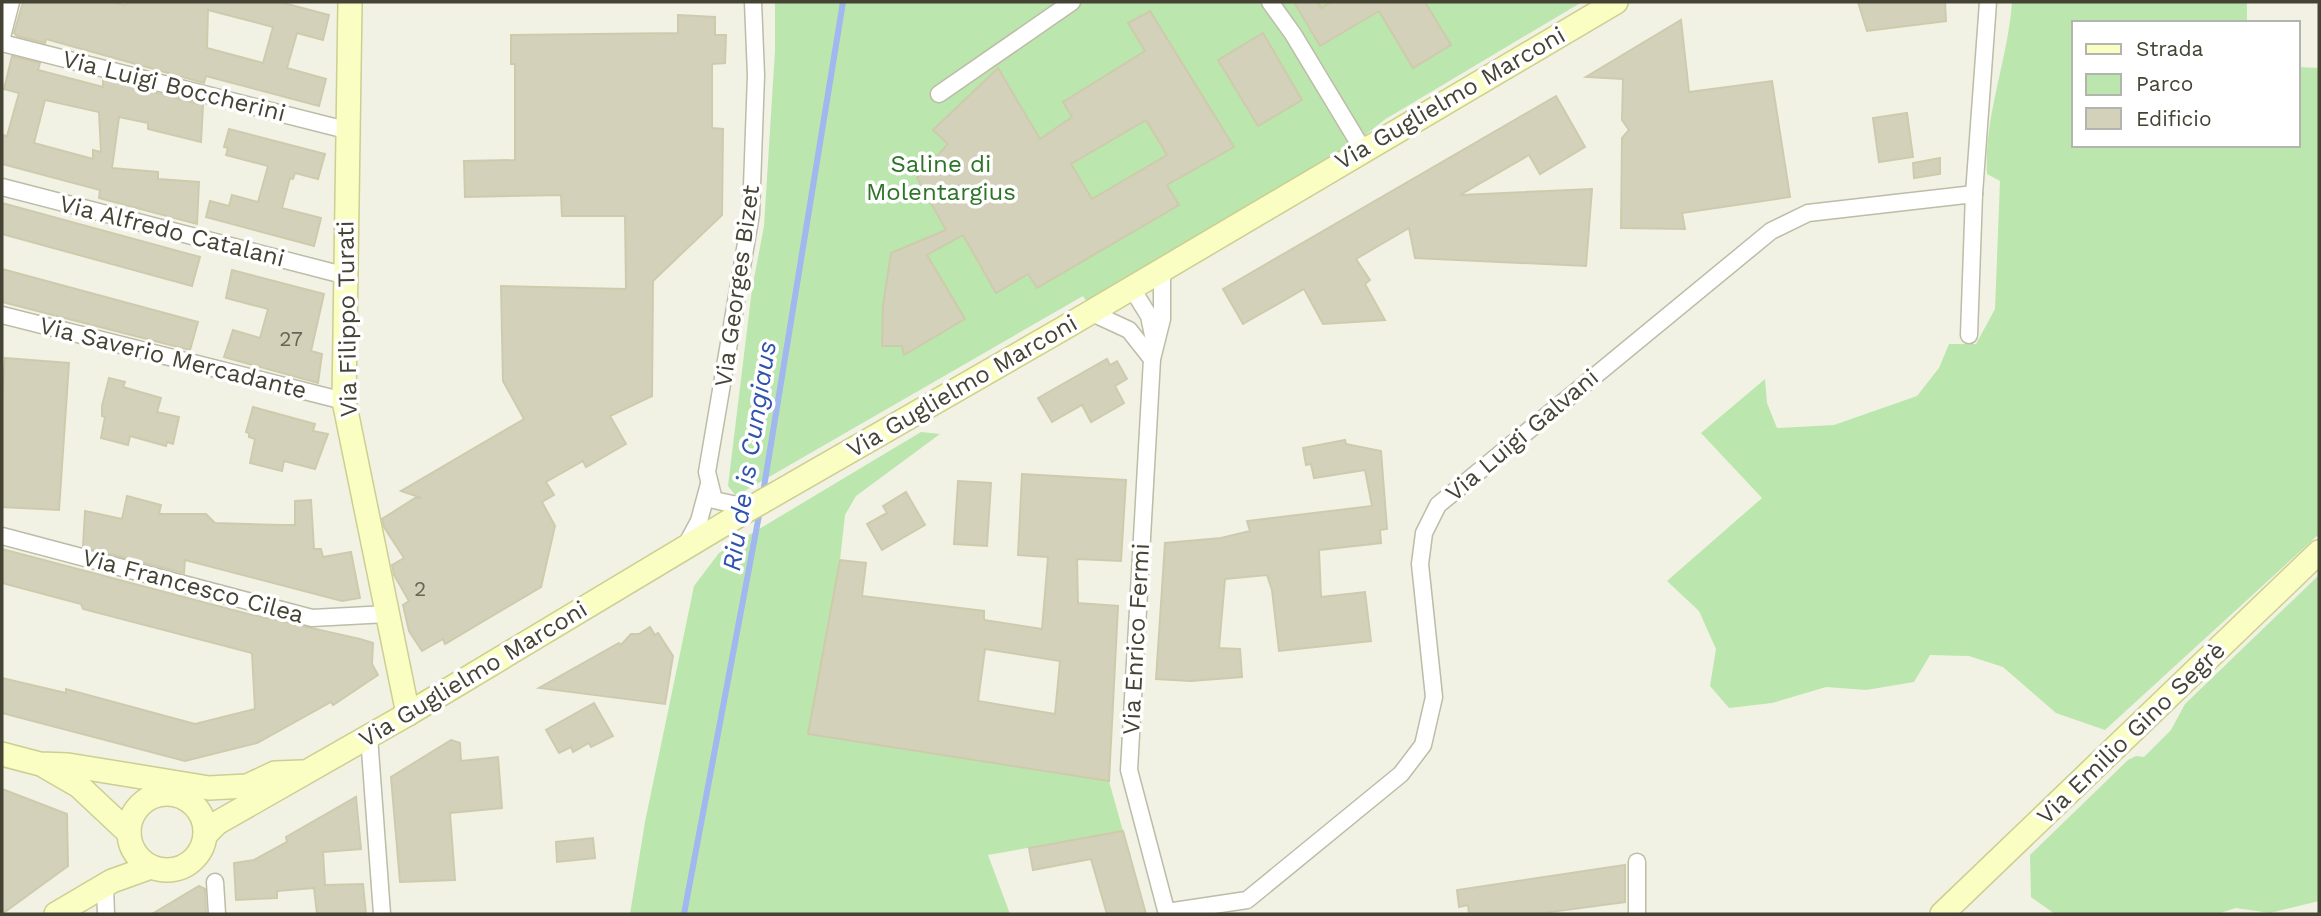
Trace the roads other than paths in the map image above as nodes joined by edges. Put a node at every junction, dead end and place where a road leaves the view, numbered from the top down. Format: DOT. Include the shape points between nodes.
graph roads {
  1 [pos="11,2"];
  2 [pos="350,2"];
  3 [pos="753,2"];
  4 [pos="1072,2"];
  5 [pos="1269,2"];
  6 [pos="1616,2"];
  7 [pos="1988,2"];
  8 [pos="2,37"];
  9 [pos="2,43"];
  10 [pos="939,93"];
  11 [pos="346,130"];
  12 [pos="1363,150"];
  13 [pos="2,187"];
  14 [pos="1974,194"];
  15 [pos="1162,268"];
  16 [pos="343,275"];
  17 [pos="1131,287"];
  18 [pos="1090,312"];
  19 [pos="2,315"];
  20 [pos="1969,335"];
  21 [pos="1154,353"];
  22 [pos="344,401"];
  23 [pos="709,484"];
  24 [pos="751,508"];
  25 [pos="2,536"];
  26 [pos="693,542"];
  27 [pos="2319,552"];
  28 [pos="387,614"];
  29 [pos="408,714"];
  30 [pos="369,736"];
  31 [pos="2,754"];
  32 [pos="40,764"];
  33 [pos="308,771"];
  34 [pos="109,772"];
  35 [pos="152,797"];
  36 [pos="192,803"];
  37 [pos="206,834"];
  38 [pos="131,841"];
  39 [pos="1637,862"];
  40 [pos="151,867"];
  41 [pos="215,882"];
  42 [pos="108,884"];
  43 [pos="1167,913"];
  44 [pos="56,914"];
  45 [pos="106,914"];
  46 [pos="217,914"];
  47 [pos="382,914"];
  48 [pos="1637,914"];
  49 [pos="1942,914"];
  1 -- 8 [label="street"];
  2 -- 11 [label="main road, Via Filippo Turati"];
  3 -- 23 [label="street, Via Georges Bizet" via="756,75 751,214 707,472"];
  4 -- 10 [label="street"];
  5 -- 12 [label="street"];
  6 -- 12 [label="main road, Via Guglielmo Marconi"];
  7 -- 14 [label="street"];
  9 -- 11 [label="street, Via Luigi Boccherini"];
  11 -- 16 [label="main road, Via Filippo Turati"];
  12 -- 15 [label="main road, Via Guglielmo Marconi"];
  13 -- 16 [label="street, Via Alfredo Catalani"];
  14 -- 20 [label="street"];
  14 -- 43 [label="street, Via Luigi Galvani" via="1808,212 1771,230 1438,505 1424,533 1420,564 1434,697 1423,745 1401,774 1247,900"];
  15 -- 17 [label="main road, Via Guglielmo Marconi"];
  15 -- 21 [label="street, Via Enrico Fermi" via="1162,319"];
  16 -- 22 [label="main road, Via Filippo Turati"];
  17 -- 18 [label="main road, Via Guglielmo Marconi"];
  17 -- 21 [label="street" via="1149,316"];
  18 -- 21 [label="street" via="1129,330"];
  18 -- 24 [label="main road, Via Guglielmo Marconi"];
  19 -- 22 [label="street, Via Saverio Mercadante"];
  21 -- 43 [label="street, Via Enrico Fermi" via="1129,770"];
  22 -- 28 [label="main road, Via Filippo Turati"];
  23 -- 24 [label="street" via="714,500"];
  23 -- 26 [label="street, Via Georges Bizet"];
  24 -- 26 [label="main road, Via Guglielmo Marconi"];
  25 -- 28 [label="street, Via Francesco Cilea" via="313,618"];
  26 -- 29 [label="main road, Via Guglielmo Marconi"];
  27 -- 49 [label="main road, Via Emilio Gino Segrè"];
  28 -- 29 [label="main road, Via Filippo Turati"];
  29 -- 30 [label="main road, Via Guglielmo Marconi"];
  30 -- 33 [label="main road, Via Guglielmo Marconi"];
  30 -- 47 [label="street"];
  31 -- 32 [label="main road"];
  32 -- 34 [label="main road"];
  32 -- 38 [label="main road" via="79,786"];
  33 -- 34 [label="main road" via="275,773 247,786 209,788"];
  33 -- 36 [label="main road, Via Guglielmo Marconi" via="242,800"];
  33 -- 37 [label="main road, Via Guglielmo Marconi" via="217,823"];
  34 -- 35 [label="main road"];
  35 -- 36 [label="main road" via="166,794"];
  35 -- 38 [label="main road" via="131,817"];
  36 -- 37 [label="main road" via="202,816"];
  37 -- 40 [label="main road" via="201,850 180,868"];
  38 -- 40 [label="main road"];
  38 -- 42 [label="main road"];
  39 -- 48 [label="street"];
  40 -- 42 [label="main road"];
  41 -- 46 [label="street"];
  42 -- 44 [label="main road"];
  42 -- 45 [label="street"];
}
